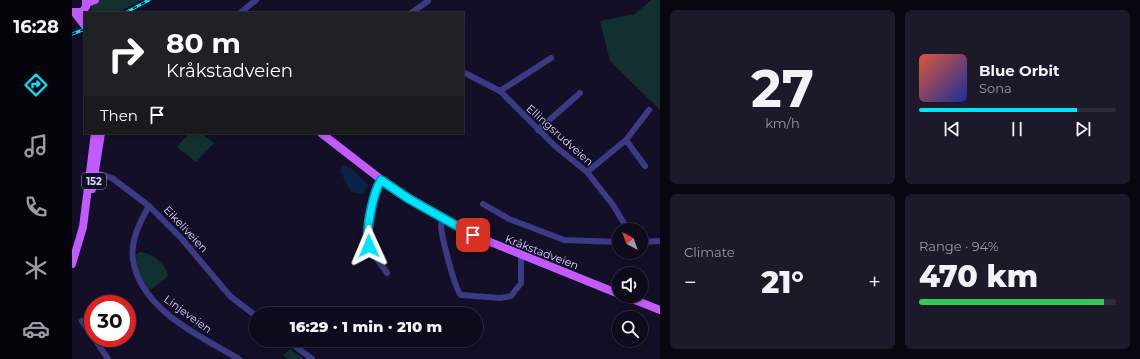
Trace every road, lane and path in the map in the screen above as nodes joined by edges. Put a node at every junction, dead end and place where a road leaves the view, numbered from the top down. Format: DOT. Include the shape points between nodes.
graph roads {
  1 [pos="95,0"];
  2 [pos="256,0"];
  3 [pos="428,1"];
  4 [pos="86,6"];
  5 [pos="241,12"];
  6 [pos="412,12"];
  7 [pos="73,13"];
  8 [pos="84,25"];
  9 [pos="551,58"];
  10 [pos="464,73"];
  11 [pos="500,91"];
  12 [pos="580,93"];
  13 [pos="650,110"];
  14 [pos="538,130"];
  15 [pos="95,134"];
  16 [pos="101,134"];
  17 [pos="322,134"];
  18 [pos="626,140"];
  19 [pos="645,166"];
  20 [pos="93,171"];
  21 [pos="587,172"];
  22 [pos="381,180"];
  23 [pos="483,204"];
  24 [pos="149,206"];
  25 [pos="443,218"];
  26 [pos="624,223"];
  27 [pos="660,241"];
  28 [pos="612,242"];
  29 [pos="648,242"];
  30 [pos="521,256"];
  31 [pos="72,264"];
  32 [pos="387,273"];
  33 [pos="612,291"];
  34 [pos="642,303"];
  35 [pos="660,310"];
  36 [pos="249,311"];
  37 [pos="82,321"];
  38 [pos="84,324"];
  39 [pos="99,347"];
  40 [pos="296,347"];
  41 [pos="108,359"];
  42 [pos="239,359"];
  43 [pos="312,359"];
  1 -- 4 [label="main road"];
  2 -- 5 [label="street"];
  3 -- 6 [label="street"];
  4 -- 7 [label="main road" via="82,12"];
  7 -- 8 [label="main road"];
  9 -- 11 [label="street"];
  10 -- 11 [label="street, Ellingsrudveien"];
  11 -- 14 [label="street, Ellingsrudveien"];
  12 -- 14 [label="street"];
  13 -- 18 [label="street"];
  14 -- 21 [label="street, Ellingsrudveien"];
  15 -- 20 [label="main road, 152"];
  16 -- 20 [label="main road, 152"];
  17 -- 22 [label="main road, Kråkstadveien"];
  18 -- 19 [label="street"];
  18 -- 21 [label="street"];
  20 -- 24 [label="street, Eikeliveien" via="116,180"];
  20 -- 31 [label="main road, 152" via="88,209"];
  21 -- 26 [label="street, Ellingsrudveien"];
  22 -- 25 [label="main road, Kråkstadveien"];
  22 -- 32 [label="street" via="374,201 368,239 371,250"];
  23 -- 28 [label="street" via="509,219 564,240"];
  24 -- 36 [label="street, Eikeliveien" via="182,239 230,296"];
  24 -- 42 [label="street, Linjeveien" via="135,236 133,260 138,277 149,295 168,314"];
  25 -- 30 [label="main road, Kråkstadveien"];
  25 -- 30 [label="street" via="443,235 456,286 462,295 500,298 511,296 521,282"];
  27 -- 29 [label="street"];
  30 -- 33 [label="main road, Kråkstadveien"];
  34 -- 35 [label="main road"];
  37 -- 38 [label="street"];
  39 -- 41 [label="street"];
  40 -- 43 [label="street"];
}
